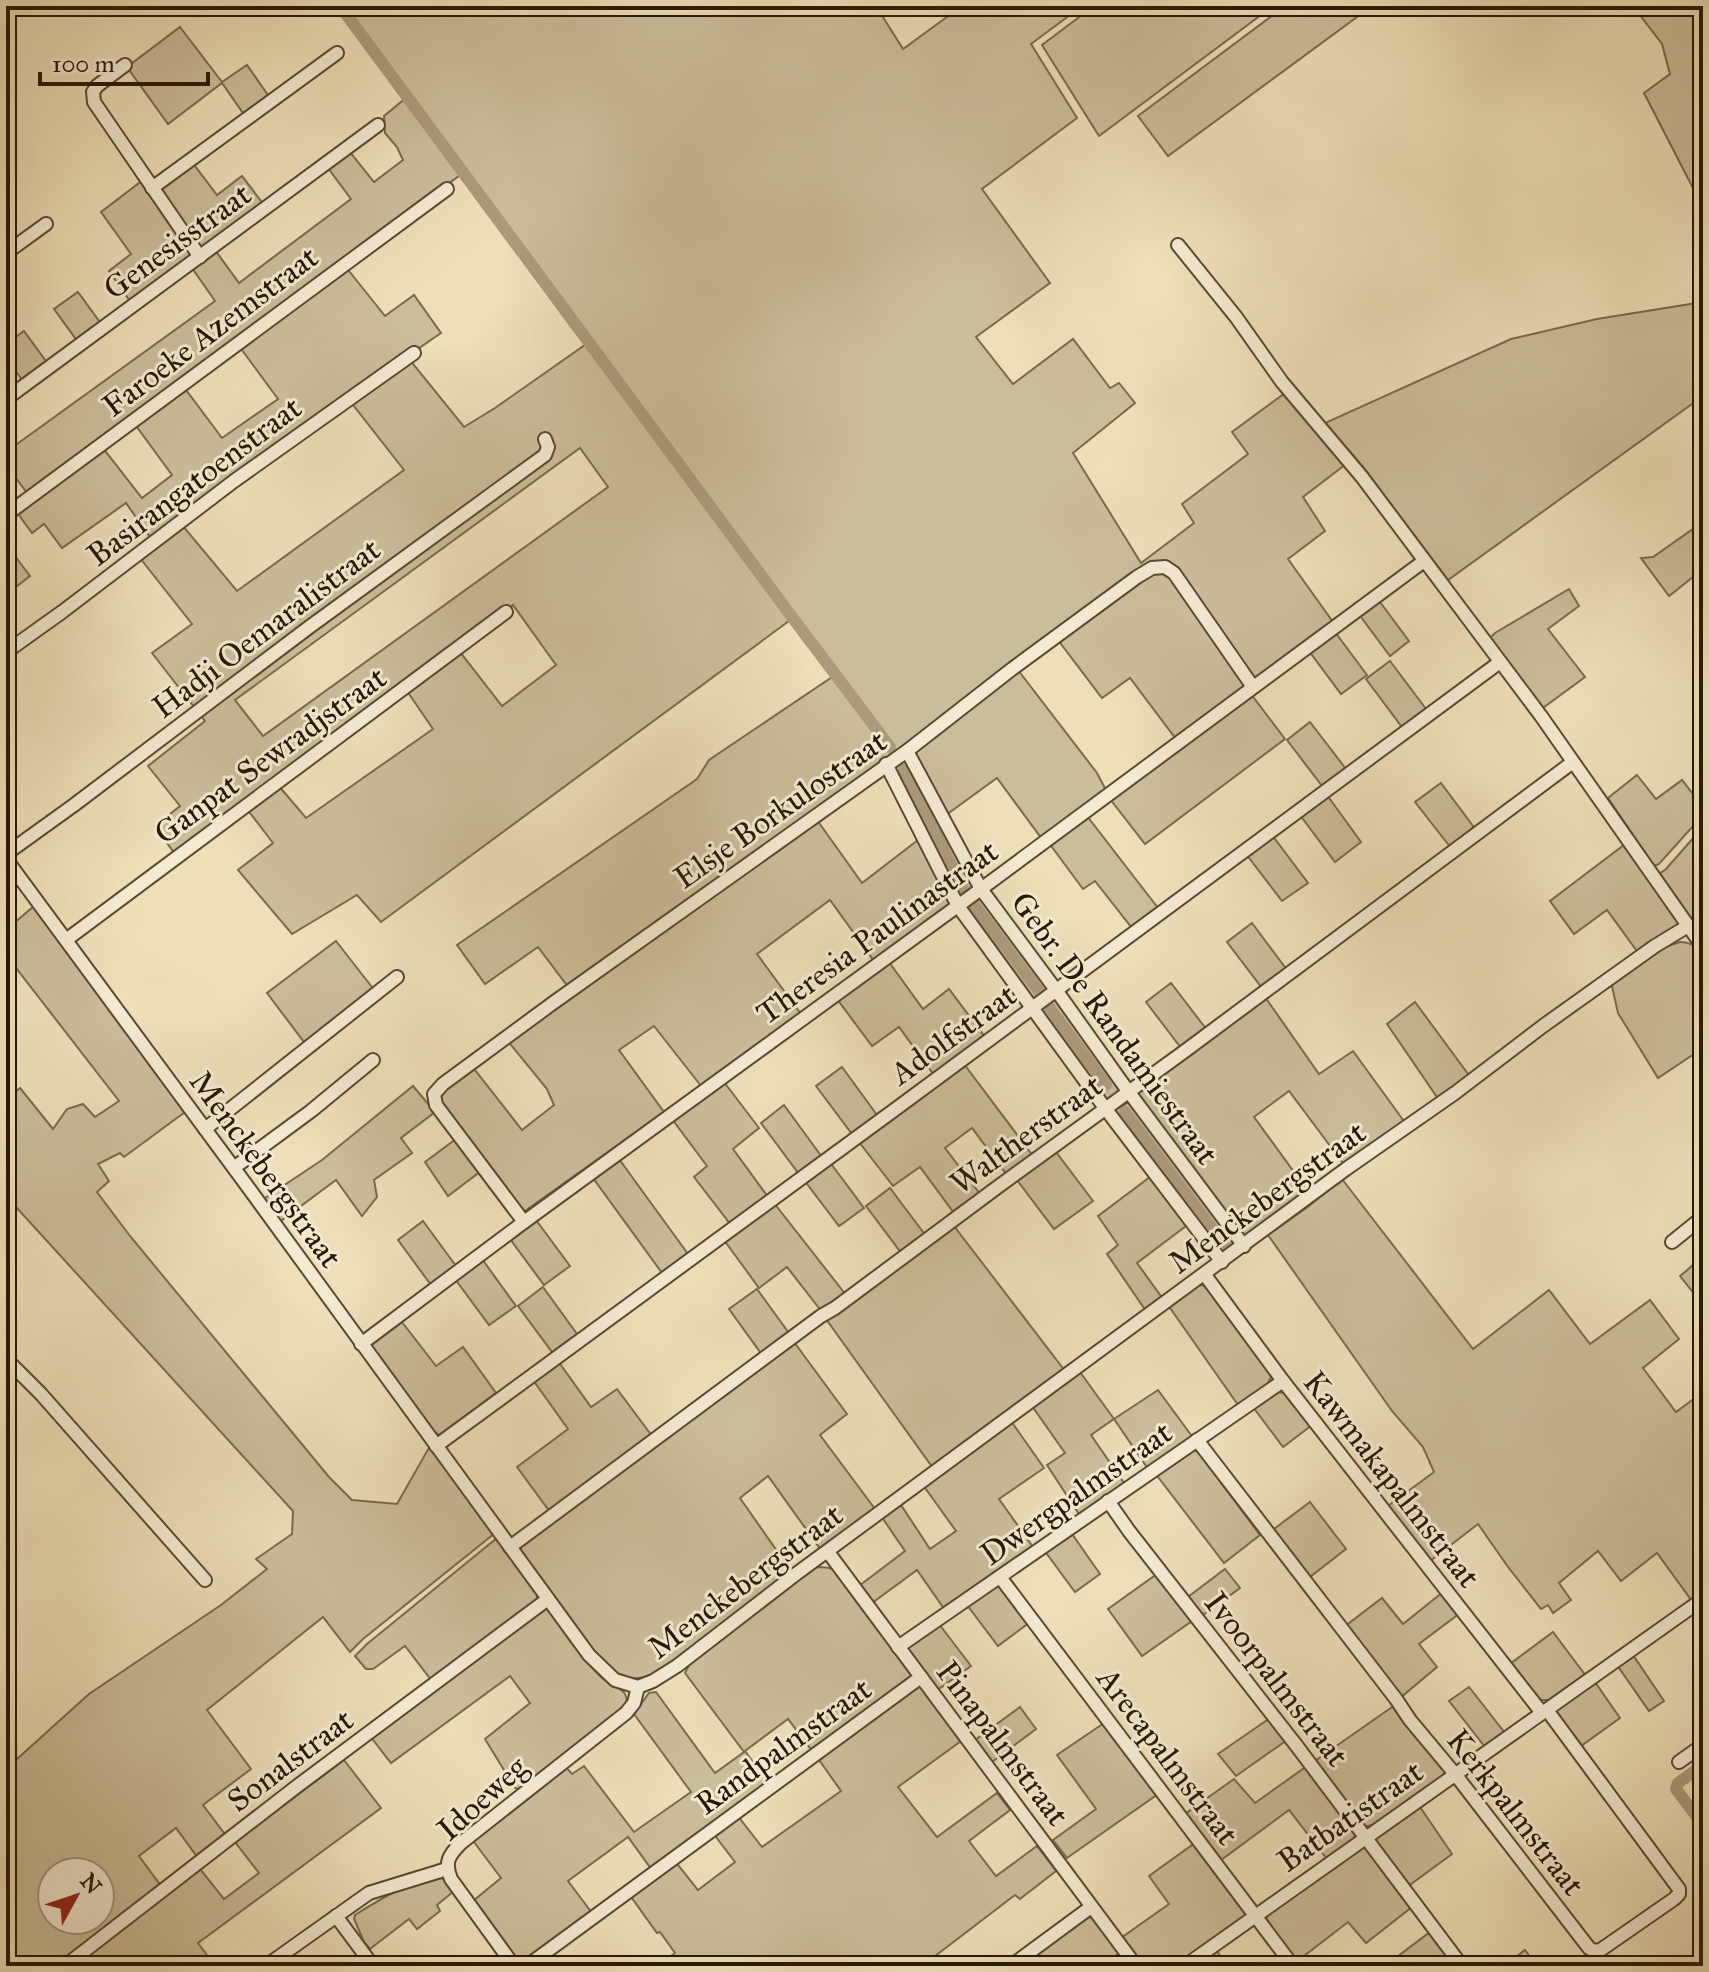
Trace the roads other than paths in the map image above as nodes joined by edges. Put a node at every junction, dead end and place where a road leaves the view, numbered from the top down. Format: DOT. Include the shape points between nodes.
graph roads {
  1 [pos="337,53"];
  2 [pos="125,65"];
  3 [pos="378,125"];
  4 [pos="152,188"];
  5 [pos="447,189"];
  6 [pos="46,224"];
  7 [pos="1178,245"];
  8 [pos="6,253"];
  9 [pos="200,257"];
  10 [pos="414,353"];
  11 [pos="6,399"];
  12 [pos="545,439"];
  13 [pos="6,515"];
  14 [pos="1424,561"];
  15 [pos="506,612"];
  16 [pos="6,652"];
  17 [pos="1500,662"];
  18 [pos="1253,687"];
  19 [pos="907,751"];
  20 [pos="1573,762"];
  21 [pos="886,764"];
  22 [pos="6,857"];
  23 [pos="981,889"];
  24 [pos="958,906"];
  25 [pos="1688,926"];
  26 [pos="66,940"];
  27 [pos="1703,947"];
  28 [pos="397,977"];
  29 [pos="1056,990"];
  30 [pos="1032,1008"];
  31 [pos="373,1060"];
  32 [pos="1128,1091"];
  33 [pos="1105,1108"];
  34 [pos="205,1129"];
  35 [pos="235,1167"];
  36 [pos="1703,1217"];
  37 [pos="524,1222"];
  38 [pos="1672,1242"];
  39 [pos="1244,1246"];
  40 [pos="1222,1262"];
  41 [pos="1205,1275"];
  42 [pos="361,1344"];
  43 [pos="6,1359"];
  44 [pos="1283,1381"];
  45 [pos="1197,1440"];
  46 [pos="436,1446"];
  47 [pos="1108,1501"];
  48 [pos="510,1547"];
  49 [pos="828,1552"];
  50 [pos="1000,1577"];
  51 [pos="205,1580"];
  52 [pos="548,1599"];
  53 [pos="1703,1599"];
  54 [pos="898,1647"];
  55 [pos="921,1677"];
  56 [pos="638,1687"];
  57 [pos="1544,1711"];
  58 [pos="1703,1745"];
  59 [pos="1679,1762"];
  60 [pos="1455,1774"];
  61 [pos="1364,1838"];
  62 [pos="447,1869"];
  63 [pos="1091,1907"];
  64 [pos="1255,1915"];
  65 [pos="336,1916"];
  66 [pos="65,1966"];
  67 [pos="266,1966"];
  68 [pos="373,1966"];
  69 [pos="514,1966"];
  70 [pos="527,1966"];
  71 [pos="1011,1966"];
  72 [pos="1136,1966"];
  73 [pos="1185,1966"];
  74 [pos="1293,1966"];
  75 [pos="1462,1966"];
  1 -- 4 [label="street"];
  2 -- 4 [label="street" via="92,96"];
  3 -- 9 [label="street, Genesisstraat"];
  4 -- 9 [label="street"];
  5 -- 13 [label="street, Faroeke Azemstraat"];
  6 -- 8 [label="street"];
  7 -- 14 [label="street"];
  9 -- 11 [label="street, Genesisstraat"];
  10 -- 16 [label="street, Basirangatoenstraat"];
  12 -- 22 [label="street, Hadji Oemaralistraat" via="545,455"];
  14 -- 17 [label="street"];
  14 -- 18 [label="street, Theresia Paulinastraat"];
  15 -- 26 [label="street, Ganpat Sewradjstraat"];
  17 -- 20 [label="street"];
  17 -- 29 [label="street, Adolfstraat"];
  18 -- 19 [label="street, Elsje Borkulostraat" via="1174,573 1152,568"];
  18 -- 23 [label="street, Theresia Paulinastraat"];
  19 -- 21 [label="street, Elsje Borkulostraat"];
  19 -- 23 [label="street, Gebr. De Randamiestraat"];
  20 -- 25 [label="street"];
  20 -- 32 [label="street, Waltherstraat"];
  21 -- 24 [label="street, Gebr. De Randamiestraat"];
  21 -- 37 [label="street, Elsje Borkulostraat" via="434,1094 447,1121"];
  22 -- 26 [label="street, Menckebergstraat"];
  23 -- 24 [label="street, Theresia Paulinastraat"];
  23 -- 29 [label="street, Gebr. De Randamiestraat"];
  24 -- 30 [label="street, Gebr. De Randamiestraat"];
  24 -- 37 [label="street, Theresia Paulinastraat"];
  25 -- 27 [label="street"];
  25 -- 39 [label="street, Menckebergstraat"];
  26 -- 34 [label="street, Menckebergstraat"];
  28 -- 34 [label="street"];
  29 -- 30 [label="street, Adolfstraat"];
  29 -- 32 [label="street, Gebr. De Randamiestraat"];
  30 -- 33 [label="street, Gebr. De Randamiestraat"];
  30 -- 46 [label="street, Adolfstraat"];
  31 -- 35 [label="street"];
  32 -- 33 [label="street, Waltherstraat"];
  32 -- 39 [label="street, Gebr. De Randamiestraat"];
  33 -- 40 [label="street, Gebr. De Randamiestraat"];
  33 -- 48 [label="street, Waltherstraat"];
  34 -- 35 [label="street, Menckebergstraat"];
  35 -- 42 [label="street, Menckebergstraat"];
  36 -- 38 [label="street"];
  37 -- 42 [label="street, Theresia Paulinastraat"];
  39 -- 40 [label="street, Menckebergstraat"];
  40 -- 41 [label="street, Menckebergstraat"];
  41 -- 44 [label="street, Kawmakapalmstraat"];
  41 -- 49 [label="street, Menckebergstraat"];
  42 -- 46 [label="street, Menckebergstraat"];
  43 -- 51 [label="street"];
  44 -- 45 [label="street, Dwergpalmstraat"];
  44 -- 57 [label="street, Kawmakapalmstraat"];
  45 -- 47 [label="street, Dwergpalmstraat"];
  45 -- 60 [label="street, Kerkpalmstraat"];
  46 -- 48 [label="street, Menckebergstraat"];
  47 -- 50 [label="street, Dwergpalmstraat"];
  47 -- 61 [label="street, Ivoorpalmstraat"];
  48 -- 52 [label="street, Menckebergstraat"];
  49 -- 54 [label="street, Pinapalmstraat"];
  49 -- 56 [label="street, Menckebergstraat" via="677,1666"];
  50 -- 54 [label="street, Dwergpalmstraat"];
  50 -- 64 [label="street, Arecapalmstraat"];
  52 -- 56 [label="street, Menckebergstraat" via="601,1668 615,1680"];
  52 -- 66 [label="street, Sonalstraat"];
  53 -- 57 [label="street, Batbatistraat"];
  54 -- 55 [label="street, Pinapalmstraat"];
  55 -- 63 [label="street, Pinapalmstraat"];
  55 -- 70 [label="street, Randpalmstraat"];
  56 -- 62 [label="street, Idoeweg" via="626,1713 461,1843"];
  57 -- 60 [label="street, Batbatistraat"];
  57 -- 60 [label="street, Kerkpalmstraat" via="1679,1889 1674,1899 1603,1949 1589,1948"];
  58 -- 59 [label="street"];
  60 -- 61 [label="street, Batbatistraat"];
  61 -- 64 [label="street, Batbatistraat"];
  61 -- 75 [label="street, Ivoorpalmstraat"];
  62 -- 65 [label="street" via="369,1893"];
  62 -- 69 [label="street, Idoeweg"];
  63 -- 71 [label="street"];
  63 -- 72 [label="street, Pinapalmstraat"];
  64 -- 73 [label="street, Batbatistraat"];
  64 -- 74 [label="street, Arecapalmstraat"];
  65 -- 67 [label="street"];
  65 -- 68 [label="street"];
}
